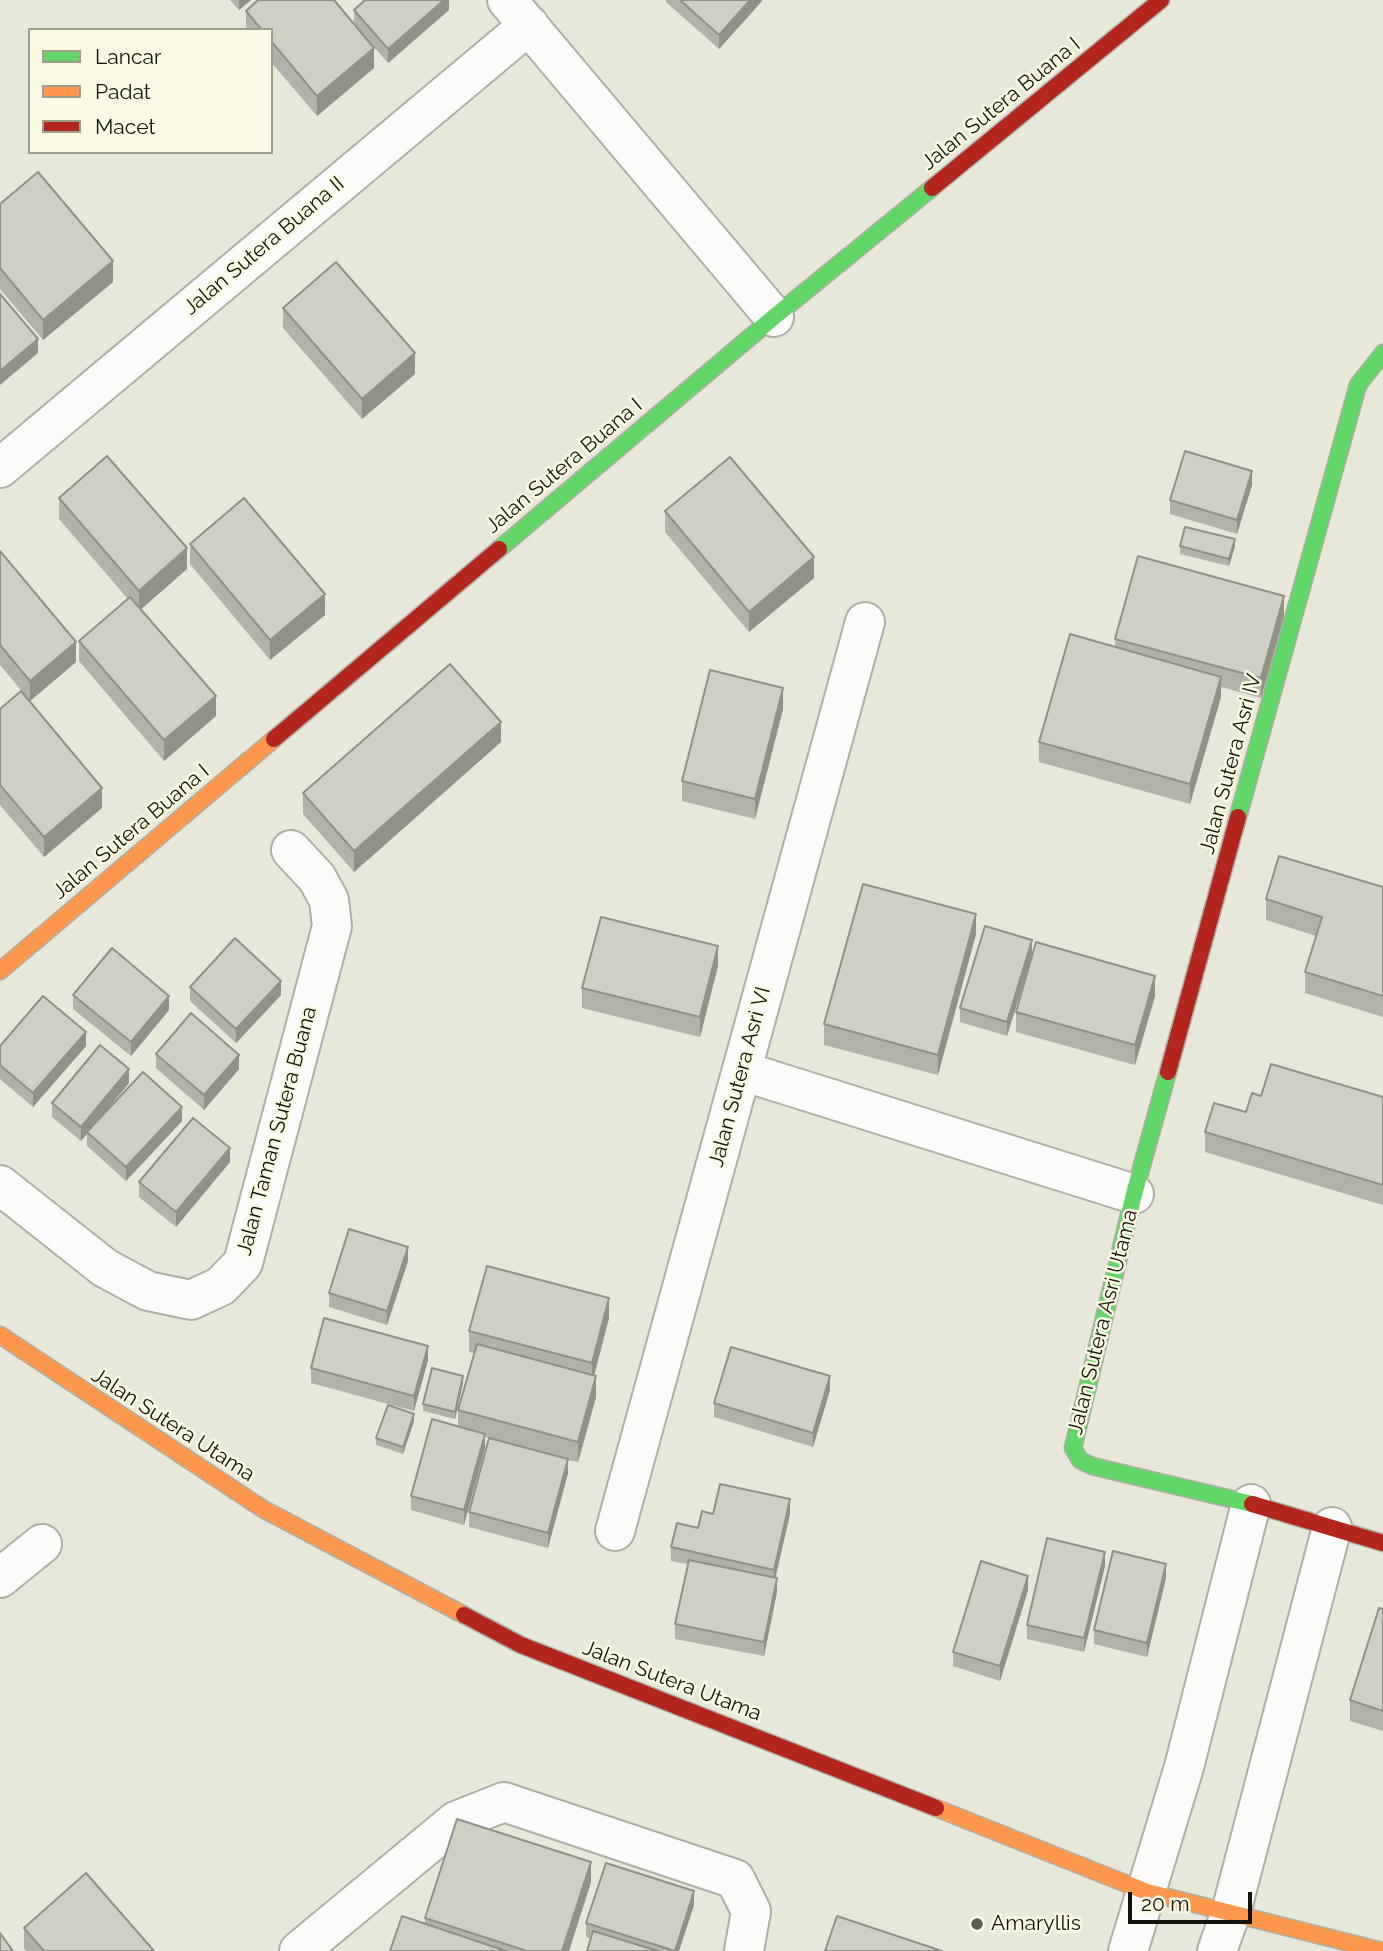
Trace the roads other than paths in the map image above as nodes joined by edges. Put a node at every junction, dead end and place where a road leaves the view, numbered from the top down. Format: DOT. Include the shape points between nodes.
graph roads {
  1 [pos="1161,0"];
  2 [pos="518,12"];
  3 [pos="774,317"];
  4 [pos="1383,353"];
  5 [pos="0,468"];
  6 [pos="866,622"];
  7 [pos="291,850"];
  8 [pos="0,971"];
  9 [pos="742,1071"];
  10 [pos="0,1185"];
  11 [pos="1134,1194"];
  12 [pos="0,1335"];
  13 [pos="1251,1504"];
  14 [pos="1332,1527"];
  15 [pos="615,1531"];
  16 [pos="1383,1543"];
  17 [pos="42,1544"];
  18 [pos="0,1578"];
  19 [pos="1147,1892"];
  20 [pos="1231,1912"];
  21 [pos="299,1951"];
  22 [pos="744,1951"];
  23 [pos="1128,1951"];
  24 [pos="1217,1951"];
  25 [pos="1382,1951"];
  1 -- 3 [label="street, Jalan Sutera Buana I"];
  2 -- 3 [label="street"];
  2 -- 5 [label="street, Jalan Sutera Buana II"];
  3 -- 8 [label="street, Jalan Sutera Buana I"];
  4 -- 11 [label="street, Jalan Sutera Asri IV" via="1358,385"];
  6 -- 9 [label="street, Jalan Sutera Asri VI"];
  7 -- 10 [label="street, Jalan Taman Sutera Buana" via="317,878 329,900 332,926 243,1263 221,1286 191,1300 148,1291 105,1268"];
  9 -- 11 [label="street, Jalan Sutera Asri Utama"];
  9 -- 15 [label="street, Jalan Sutera Asri VI"];
  11 -- 13 [label="street, Jalan Sutera Asri Utama" via="1073,1447 1080,1460 1092,1466"];
  12 -- 19 [label="street, Jalan Sutera Utama" via="263,1509 521,1645"];
  13 -- 14 [label="street, Jalan Sutera Asri Utama"];
  13 -- 19 [label="street"];
  14 -- 16 [label="street, Jalan Sutera Asri Utama"];
  14 -- 20 [label="street"];
  17 -- 18 [label="street"];
  19 -- 20 [label="street, Jalan Sutera Utama"];
  19 -- 23 [label="street"];
  20 -- 24 [label="street"];
  20 -- 25 [label="street, Jalan Sutera Utama"];
  21 -- 22 [label="street" via="456,1821 503,1801 735,1879 751,1911"];
}
